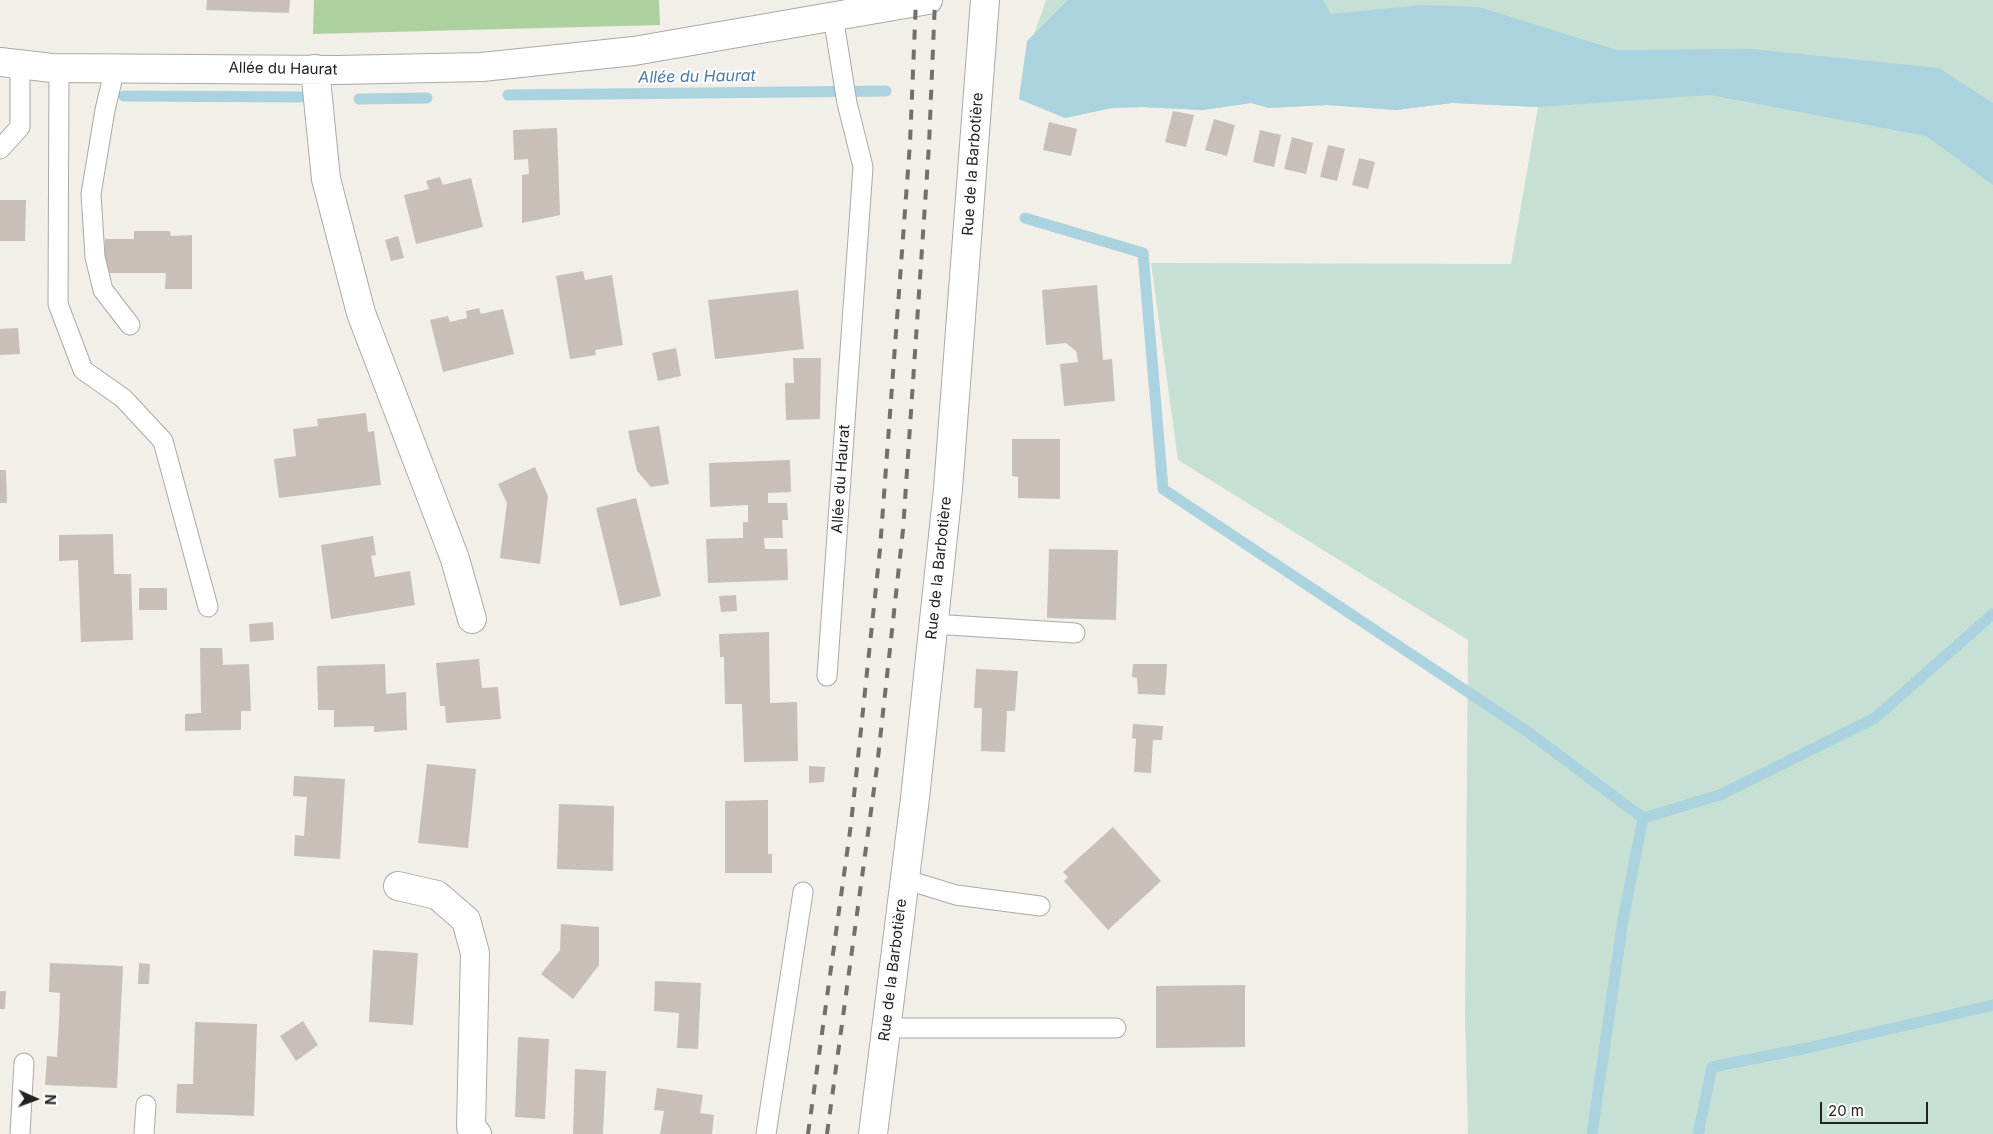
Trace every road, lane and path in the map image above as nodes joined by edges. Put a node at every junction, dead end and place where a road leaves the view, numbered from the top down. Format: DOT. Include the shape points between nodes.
graph roads {
  1 [pos="928,0"];
  2 [pos="985,0"];
  3 [pos="833,16"];
  4 [pos="10,63"];
  5 [pos="58,68"];
  6 [pos="115,68"];
  7 [pos="315,69"];
  8 [pos="0,149"];
  9 [pos="130,325"];
  10 [pos="208,607"];
  11 [pos="472,619"];
  12 [pos="933,624"];
  13 [pos="1075,633"];
  14 [pos="827,676"];
  15 [pos="904,879"];
  16 [pos="398,886"];
  17 [pos="802,892"];
  18 [pos="1040,906"];
  19 [pos="886,1028"];
  20 [pos="1116,1028"];
  21 [pos="24,1063"];
  22 [pos="146,1105"];
  23 [pos="20,1134"];
  24 [pos="144,1134"];
  25 [pos="477,1134"];
  26 [pos="766,1134"];
  27 [pos="873,1134"];
  1 -- 3 [label="street, Allée du Haurat"];
  2 -- 12 [label="street, Rue de la Barbotière" via="948,489"];
  3 -- 7 [label="street, Allée du Haurat" via="634,51 491,66"];
  3 -- 14 [label="lane, Allée du Haurat" via="847,104 863,167"];
  4 -- 5 [label="street, Allée du Haurat"];
  4 -- 8 [label="lane" via="20,127"];
  5 -- 6 [label="street, Allée du Haurat"];
  5 -- 10 [label="lane" via="58,304 83,370 123,398 163,441"];
  6 -- 7 [label="street, Allée du Haurat"];
  6 -- 9 [label="lane" via="105,110 92,203 95,257 102,290"];
  7 -- 11 [label="street" via="326,179 361,313 455,560"];
  12 -- 13 [label="lane"];
  12 -- 15 [label="street, Rue de la Barbotière"];
  15 -- 18 [label="lane" via="956,895"];
  15 -- 19 [label="street, Rue de la Barbotière"];
  16 -- 25 [label="street" via="437,895 466,920 475,953 471,1127"];
  17 -- 26 [label="lane"];
  19 -- 20 [label="lane"];
  19 -- 27 [label="street, Rue de la Barbotière"];
  21 -- 23 [label="lane"];
  22 -- 24 [label="lane"];
}
